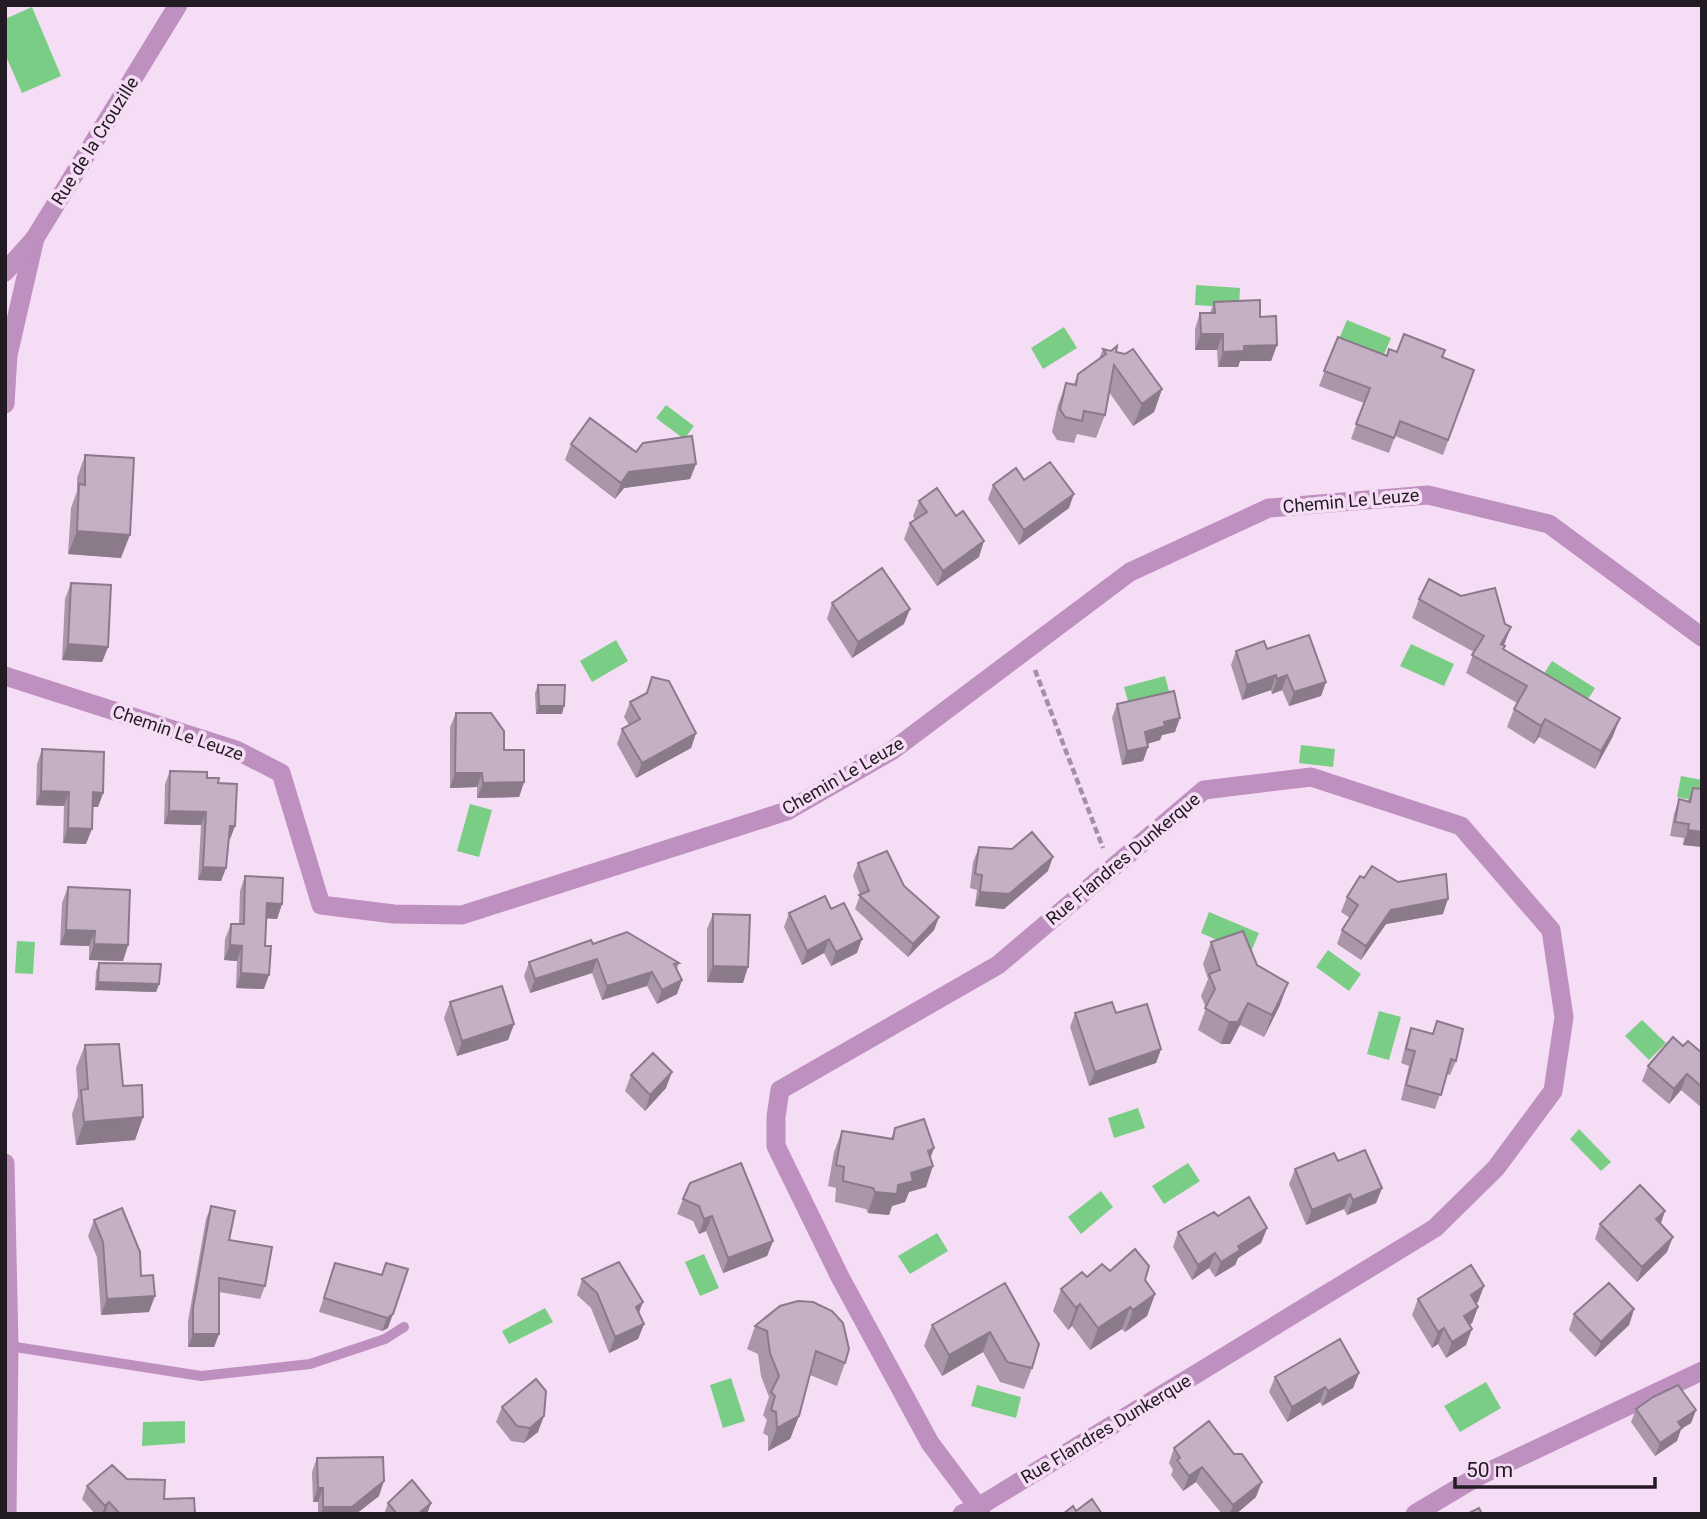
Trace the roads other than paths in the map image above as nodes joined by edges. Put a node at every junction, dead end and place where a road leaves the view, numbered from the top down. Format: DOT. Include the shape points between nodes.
graph roads {
  1 [pos="178,5"];
  2 [pos="35,238"];
  3 [pos="5,272"];
  4 [pos="5,404"];
  5 [pos="1702,637"];
  6 [pos="5,676"];
  7 [pos="5,1163"];
  8 [pos="404,1327"];
  9 [pos="9,1346"];
  10 [pos="1702,1371"];
  11 [pos="974,1512"];
  12 [pos="7,1514"];
  13 [pos="1415,1514"];
  1 -- 2 [label="street, Rue de la Crouzille"];
  2 -- 3 [label="street, Rue de la Crouzille"];
  2 -- 4 [label="street" via="8,355"];
  5 -- 6 [label="street, Chemin Le Leuze" via="1549,524 1428,495 1269,508 1130,572 893,750 787,811 462,915 394,914 321,905 281,773 236,750"];
  7 -- 9 [label="street"];
  8 -- 9 [label="lane" via="385,1339 310,1364 201,1376"];
  9 -- 12 [label="street"];
  10 -- 13 [label="street" via="1475,1478"];
  11 -- 11 [label="street, Rue Flandres Dunkerque" via="1435,1228 1496,1168 1553,1091 1564,1017 1551,930 1461,826 1311,776 1205,790 998,965 780,1090 776,1146 840,1277 930,1443"];
}
